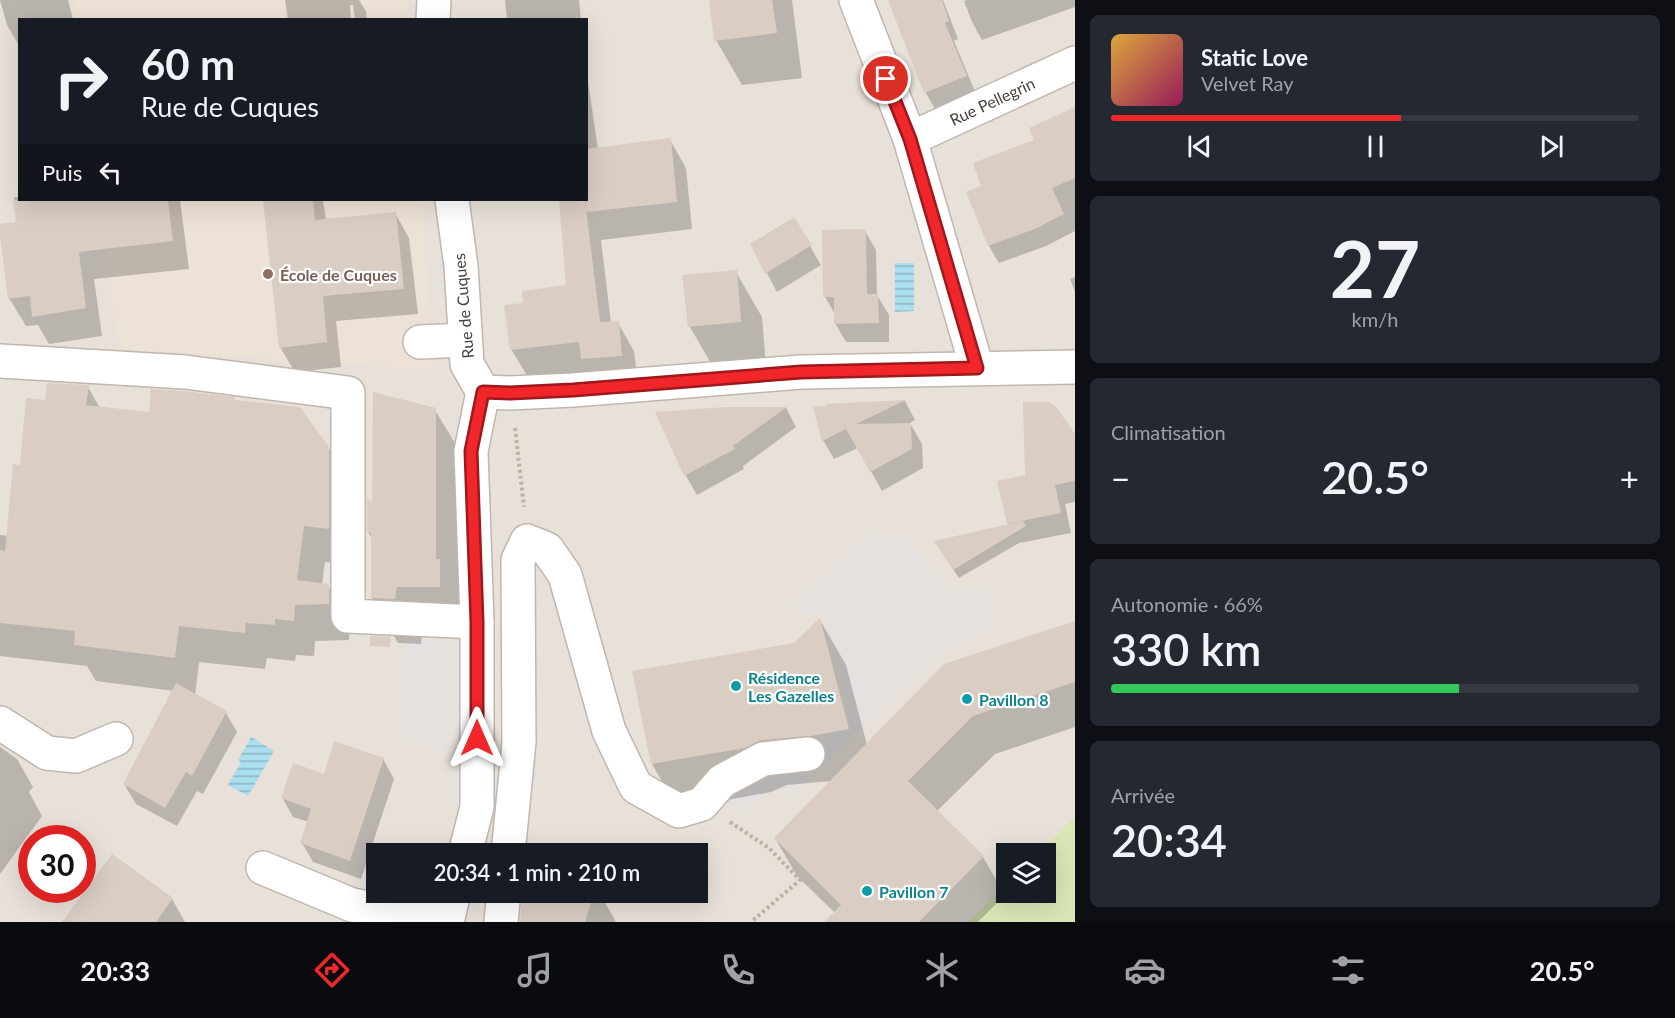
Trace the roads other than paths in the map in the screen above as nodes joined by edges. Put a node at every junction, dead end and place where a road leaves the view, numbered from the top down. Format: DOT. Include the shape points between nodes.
graph roads {
  1 [pos="434,0"];
  2 [pos="856,0"];
  3 [pos="433,18"];
  4 [pos="1075,63"];
  5 [pos="910,139"];
  6 [pos="452,201"];
  7 [pos="0,360"];
  8 [pos="977,368"];
  9 [pos="1075,368"];
  10 [pos="497,393"];
  11 [pos="477,622"];
  12 [pos="0,723"];
  13 [pos="116,739"];
  14 [pos="808,754"];
  15 [pos="468,843"];
  16 [pos="509,843"];
  17 [pos="262,868"];
  18 [pos="451,903"];
  19 [pos="503,903"];
  20 [pos="446,922"];
  21 [pos="501,922"];
  1 -- 3 [label="street"];
  2 -- 5 [label="street"];
  4 -- 5 [label="street, Rue Pellegrin"];
  5 -- 8 [label="street"];
  6 -- 10 [label="street, Rue de Cuques" via="461,266 446,341"];
  7 -- 11 [label="street" via="185,372 348,393 348,616"];
  8 -- 9 [label="street"];
  8 -- 10 [label="street" via="801,372"];
  10 -- 11 [label="street" via="471,451"];
  11 -- 15 [label="street" via="477,807"];
  12 -- 13 [label="street" via="47,753 76,756"];
  14 -- 16 [label="street" via="763,759 722,781 702,804 679,811 636,787 609,731 565,575 547,549 527,541 518,560 519,742"];
  17 -- 20 [label="street" via="352,905"];
  18 -- 20 [label="street"];
  19 -- 21 [label="street"];
}
